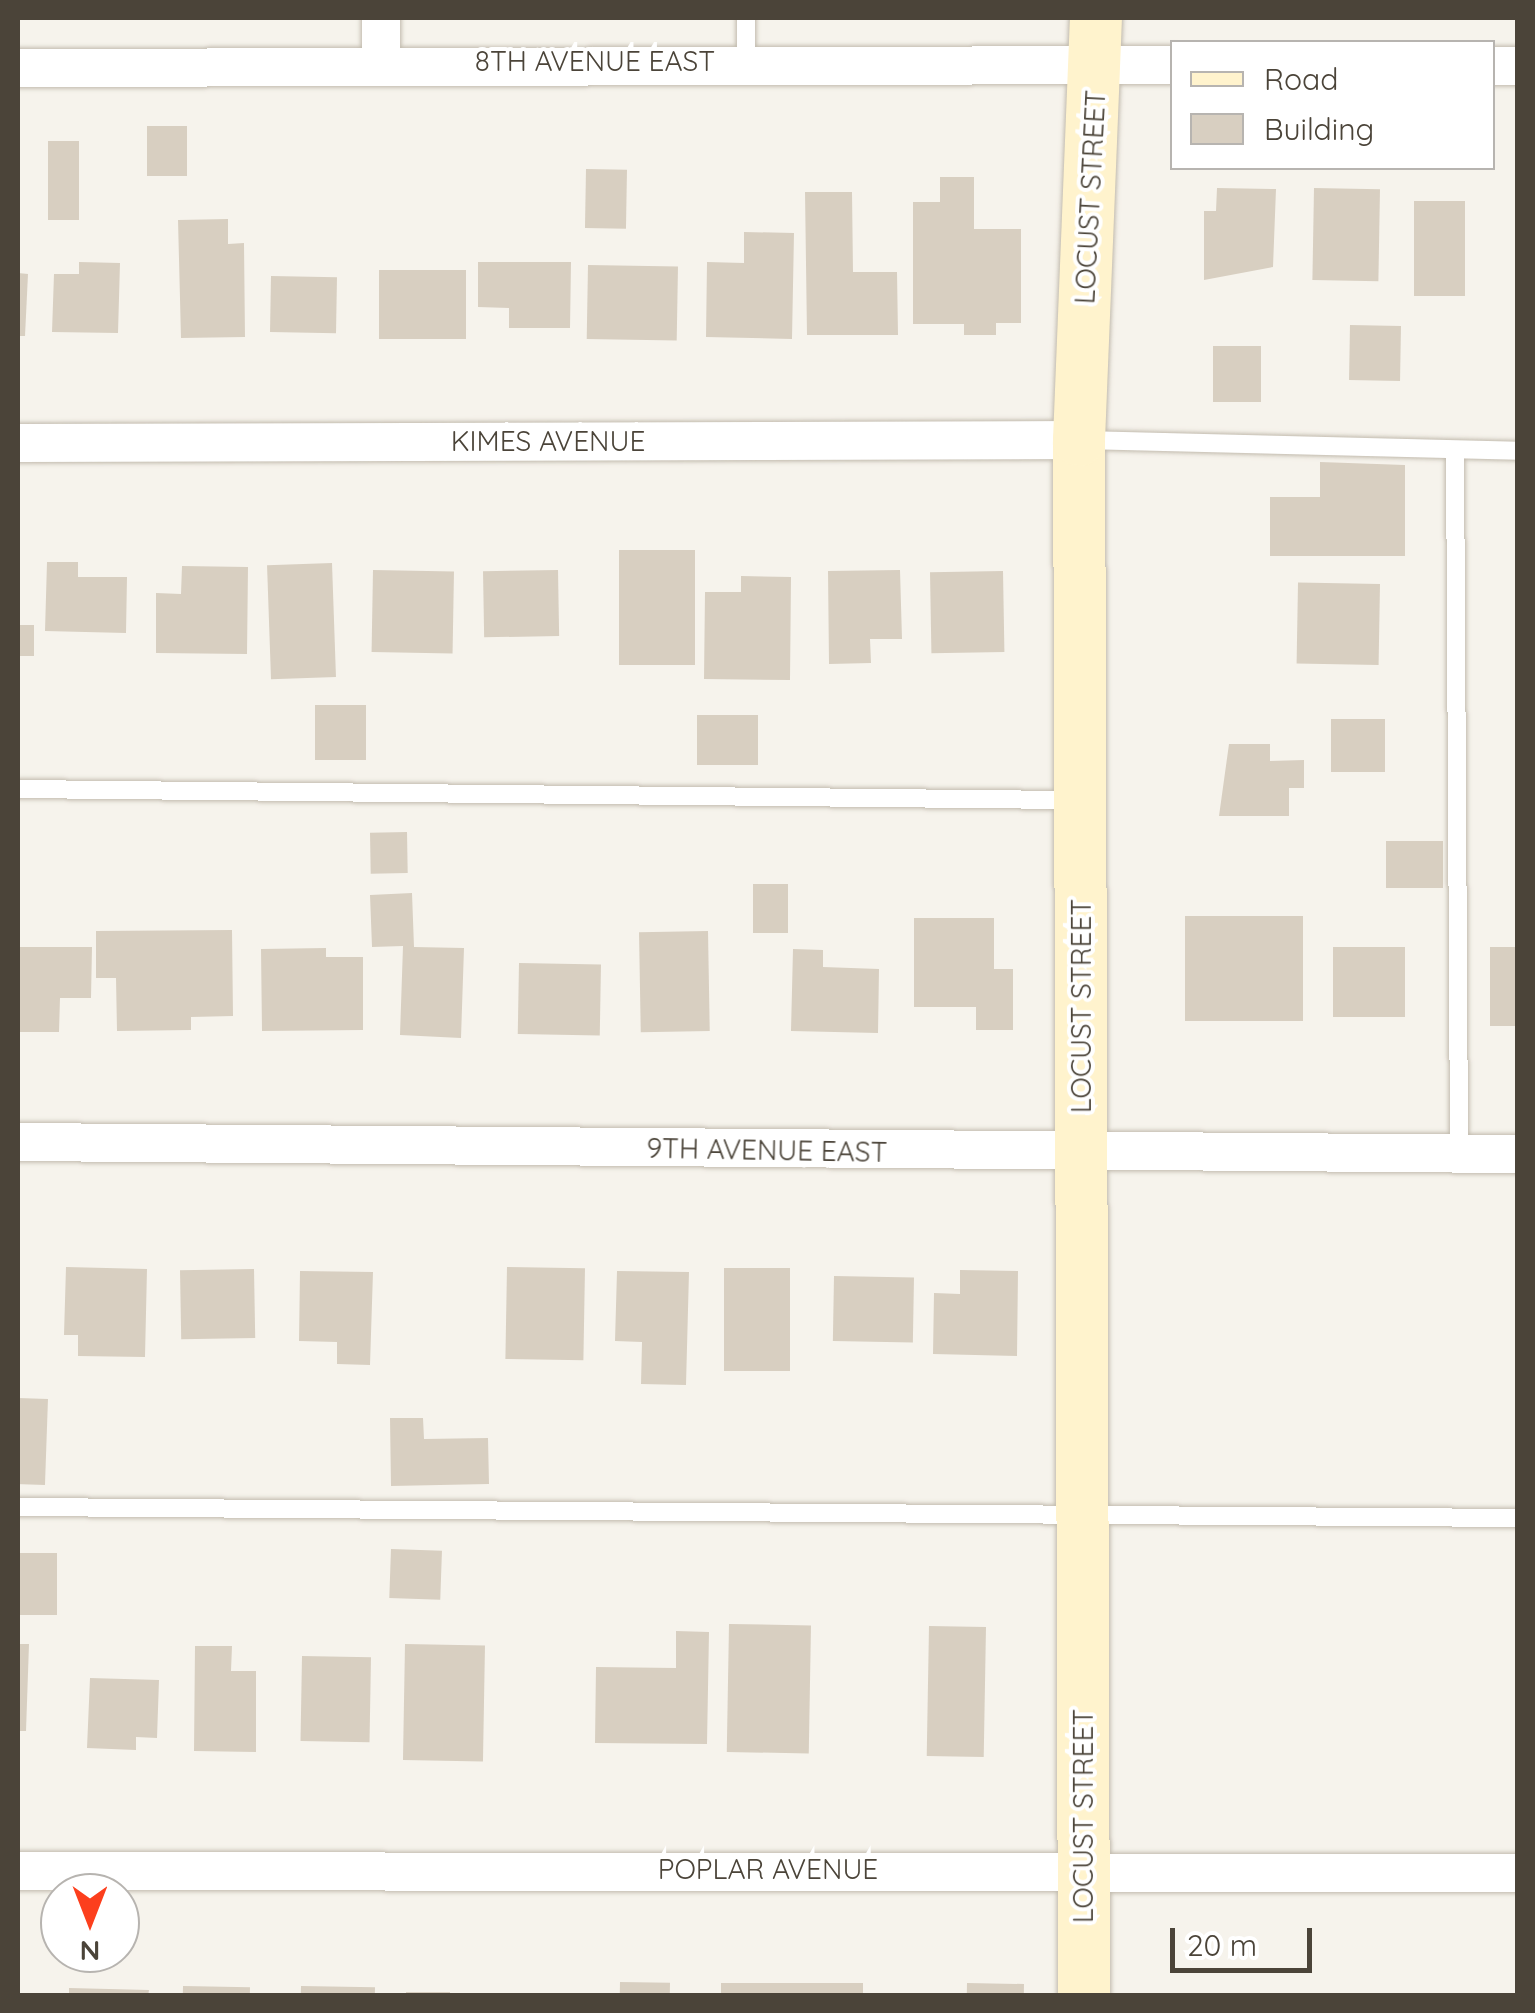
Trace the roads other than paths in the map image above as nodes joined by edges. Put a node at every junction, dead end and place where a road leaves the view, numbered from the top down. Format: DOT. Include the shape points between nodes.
graph roads {
  1 [pos="381,18"];
  2 [pos="746,18"];
  3 [pos="1096,41"];
  4 [pos="382,61"];
  5 [pos="746,62"];
  6 [pos="1170,63"];
  7 [pos="18,68"];
  8 [pos="1079,440"];
  9 [pos="18,442"];
  10 [pos="1455,450"];
  11 [pos="1518,451"];
  12 [pos="18,789"];
  13 [pos="1080,800"];
  14 [pos="18,1142"];
  15 [pos="1081,1154"];
  16 [pos="1459,1154"];
  17 [pos="1518,1154"];
  18 [pos="18,1508"];
  19 [pos="1082,1518"];
  20 [pos="1518,1518"];
  21 [pos="1084,1869"];
  22 [pos="18,1871"];
  23 [pos="1518,1873"];
  24 [pos="1084,1996"];
  1 -- 4 [label="street"];
  2 -- 5 [label="lane"];
  3 -- 5 [label="street, 8TH AVENUE EAST"];
  3 -- 6 [label="street, 8TH AVENUE EAST"];
  3 -- 8 [label="street, LOCUST STREET"];
  4 -- 5 [label="street, 8TH AVENUE EAST"];
  4 -- 7 [label="street, 8TH AVENUE EAST"];
  8 -- 9 [label="street, KIMES AVENUE"];
  8 -- 10 [label="lane"];
  8 -- 13 [label="street, LOCUST STREET"];
  10 -- 11 [label="lane"];
  10 -- 16 [label="lane"];
  12 -- 13 [label="lane"];
  13 -- 15 [label="street, LOCUST STREET"];
  14 -- 15 [label="street, 9TH AVENUE EAST"];
  15 -- 16 [label="street, 9TH AVENUE EAST"];
  15 -- 19 [label="street, LOCUST STREET"];
  16 -- 17 [label="street, 9TH AVENUE EAST"];
  18 -- 19 [label="lane"];
  19 -- 20 [label="lane"];
  19 -- 21 [label="street, LOCUST STREET"];
  21 -- 22 [label="street, POPLAR AVENUE"];
  21 -- 23 [label="street, POPLAR AVENUE"];
  21 -- 24 [label="street, LOCUST STREET"];
}
